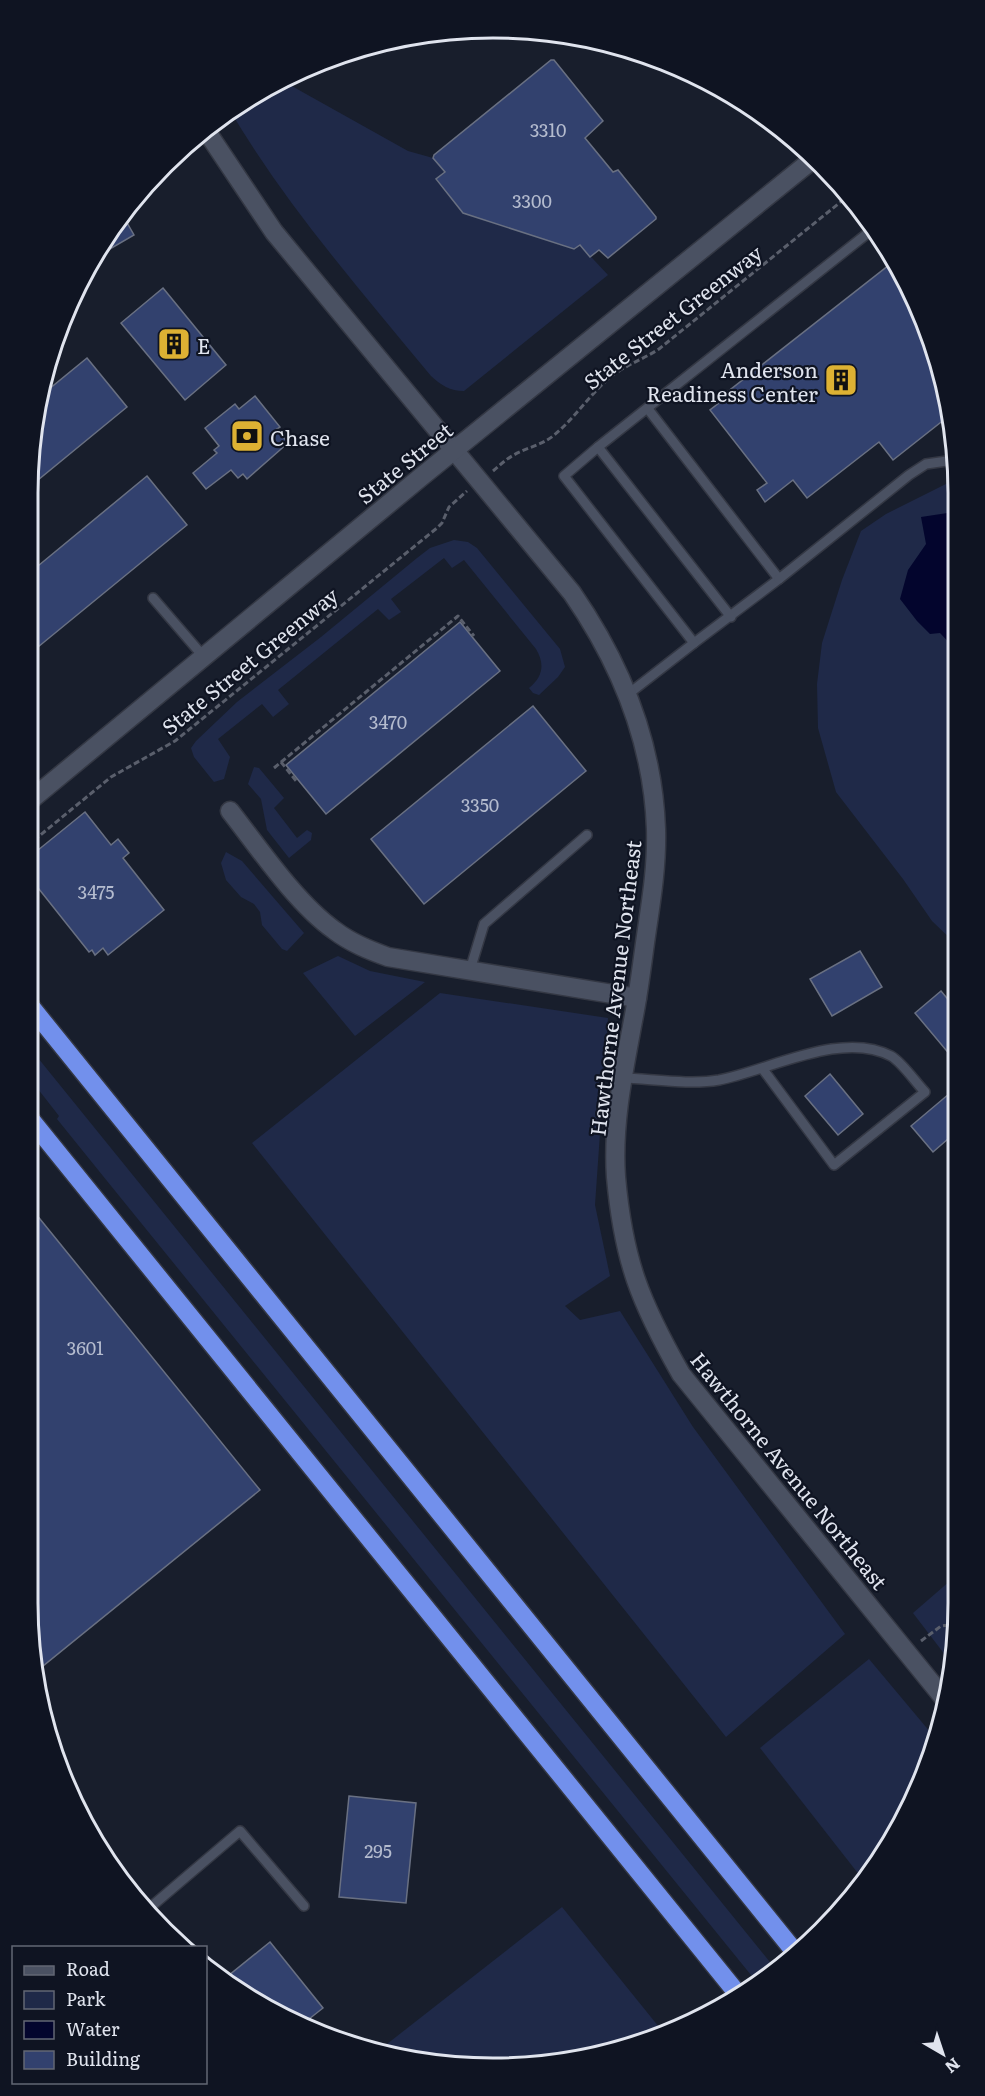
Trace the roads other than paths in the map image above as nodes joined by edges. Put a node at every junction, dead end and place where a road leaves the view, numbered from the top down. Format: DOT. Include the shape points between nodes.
graph roads {
  1 [pos="210,136"];
  2 [pos="807,164"];
  3 [pos="867,234"];
  4 [pos="648,409"];
  5 [pos="598,447"];
  6 [pos="454,451"];
  7 [pos="947,461"];
  8 [pos="779,579"];
  9 [pos="153,598"];
  10 [pos="731,617"];
  11 [pos="694,644"];
  12 [pos="203,656"];
  13 [pos="627,695"];
  14 [pos="38,794"];
  15 [pos="230,811"];
  16 [pos="587,835"];
  17 [pos="470,970"];
  18 [pos="637,998"];
  19 [pos="38,1016"];
  20 [pos="762,1068"];
  21 [pos="623,1078"];
  22 [pos="38,1129"];
  23 [pos="939,1692"];
  24 [pos="152,1906"];
  25 [pos="304,1906"];
  26 [pos="791,1947"];
  27 [pos="734,1989"];
  1 -- 6 [label="main road, Hawthorne Avenue Northeast" via="274,232"];
  2 -- 6 [label="main road, State Street"];
  3 -- 4 [label="lane"];
  4 -- 5 [label="lane"];
  4 -- 8 [label="lane"];
  5 -- 10 [label="lane"];
  5 -- 11 [label="lane" via="564,476"];
  6 -- 12 [label="main road, State Street"];
  6 -- 13 [label="main road, Hawthorne Avenue Northeast" via="572,593 595,626"];
  7 -- 8 [label="lane" via="926,464 909,475"];
  8 -- 10 [label="lane"];
  9 -- 12 [label="lane"];
  10 -- 11 [label="lane"];
  11 -- 13 [label="lane"];
  12 -- 14 [label="main road, State Street"];
  13 -- 18 [label="main road, Hawthorne Avenue Northeast" via="650,772 656,830 654,883"];
  15 -- 17 [label="main road" via="302,901 356,945 388,957"];
  16 -- 17 [label="lane" via="484,924"];
  17 -- 18 [label="main road"];
  18 -- 21 [label="main road, Hawthorne Avenue Northeast"];
  19 -- 26 [label="highway"];
  20 -- 20 [label="lane" via="826,1050 868,1047 893,1057 925,1092 834,1165"];
  20 -- 21 [label="lane" via="717,1080"];
  21 -- 23 [label="main road, Hawthorne Avenue Northeast" via="616,1142 621,1210 636,1279 667,1350 699,1398"];
  22 -- 27 [label="highway"];
  24 -- 25 [label="lane" via="240,1831"];
}
